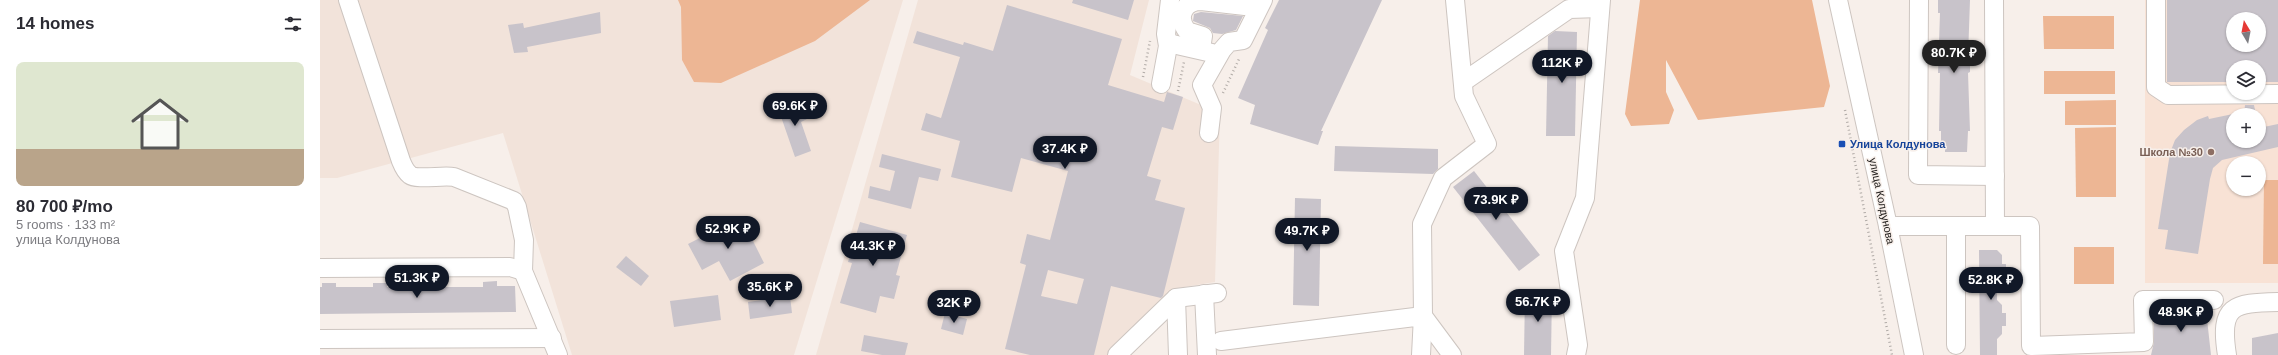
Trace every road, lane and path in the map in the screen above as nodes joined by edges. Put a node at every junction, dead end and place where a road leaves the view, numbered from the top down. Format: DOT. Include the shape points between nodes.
graph roads {
  1 [pos="348,0"];
  2 [pos="1170,0"];
  3 [pos="1246,0"];
  4 [pos="1263,0"];
  5 [pos="1455,0"];
  6 [pos="1838,0"];
  7 [pos="1919,0"];
  8 [pos="1994,0"];
  9 [pos="2156,0"];
  10 [pos="1592,4"];
  11 [pos="1220,34"];
  12 [pos="1161,40"];
  13 [pos="1210,52"];
  14 [pos="1236,55"];
  15 [pos="1185,58"];
  16 [pos="1143,77"];
  17 [pos="1463,82"];
  18 [pos="1161,84"];
  19 [pos="1178,91"];
  20 [pos="2278,94"];
  21 [pos="1222,95"];
  22 [pos="1844,106"];
  23 [pos="1209,133"];
  24 [pos="1994,176"];
  25 [pos="1888,226"];
  26 [pos="1956,226"];
  27 [pos="1995,226"];
  28 [pos="320,268"];
  29 [pos="523,271"];
  30 [pos="1176,298"];
  31 [pos="2214,300"];
  32 [pos="2278,302"];
  33 [pos="1423,316"];
  34 [pos="552,338"];
  35 [pos="320,339"];
  36 [pos="1221,340"];
  37 [pos="1956,345"];
  38 [pos="481,347"];
  39 [pos="2144,349"];
  40 [pos="558,355"];
  41 [pos="1117,355"];
  42 [pos="1178,355"];
  43 [pos="1207,355"];
  44 [pos="1421,355"];
  45 [pos="1452,355"];
  46 [pos="1576,355"];
  47 [pos="1892,355"];
  48 [pos="1914,355"];
  49 [pos="2227,355"];
  1 -- 29 [label="street" via="401,161 408,174 413,177 454,177 514,201 524,240"];
  2 -- 12 [label="street" via="1166,34"];
  3 -- 13 [label="street" via="1245,6 1196,1 1186,6 1182,22 1187,31 1203,36"];
  4 -- 13 [label="street" via="1243,40 1229,42"];
  5 -- 17 [label="street"];
  6 -- 25 [label="street, улица Колдунова"];
  7 -- 24 [label="street" via="1918,175"];
  8 -- 24 [label="street"];
  9 -- 20 [label="street" via="2156,88 2168,95"];
  10 -- 17 [label="street" via="1569,9"];
  10 -- 46 [label="street" via="1585,198 1564,251 1578,345"];
  11 -- 13 [label="street"];
  12 -- 13 [label="street"];
  12 -- 16 [label="path" via="1151,38"];
  12 -- 18 [label="street"];
  13 -- 23 [label="street" via="1202,85 1212,108"];
  14 -- 21 [label="path" via="1241,57"];
  15 -- 19 [label="path"];
  17 -- 33 [label="street" via="1464,96 1487,144 1443,178 1422,224"];
  22 -- 47 [label="path"];
  24 -- 27 [label="street"];
  25 -- 26 [label="street"];
  25 -- 48 [label="street, улица Колдунова"];
  26 -- 27 [label="street"];
  26 -- 37 [label="street"];
  27 -- 39 [label="street" via="2030,226 2031,346"];
  28 -- 29 [label="street" via="510,267"];
  29 -- 34 [label="street"];
  30 -- 41 [label="street"];
  30 -- 42 [label="street"];
  30 -- 43 [label="street" via="1211,294"];
  31 -- 39 [label="street" via="2143,300"];
  32 -- 49 [label="street" via="2245,303 2230,313 2225,321"];
  33 -- 36 [label="street"];
  33 -- 44 [label="street"];
  33 -- 45 [label="street"];
  34 -- 38 [label="street"];
  34 -- 40 [label="street"];
  35 -- 38 [label="street"];
}
